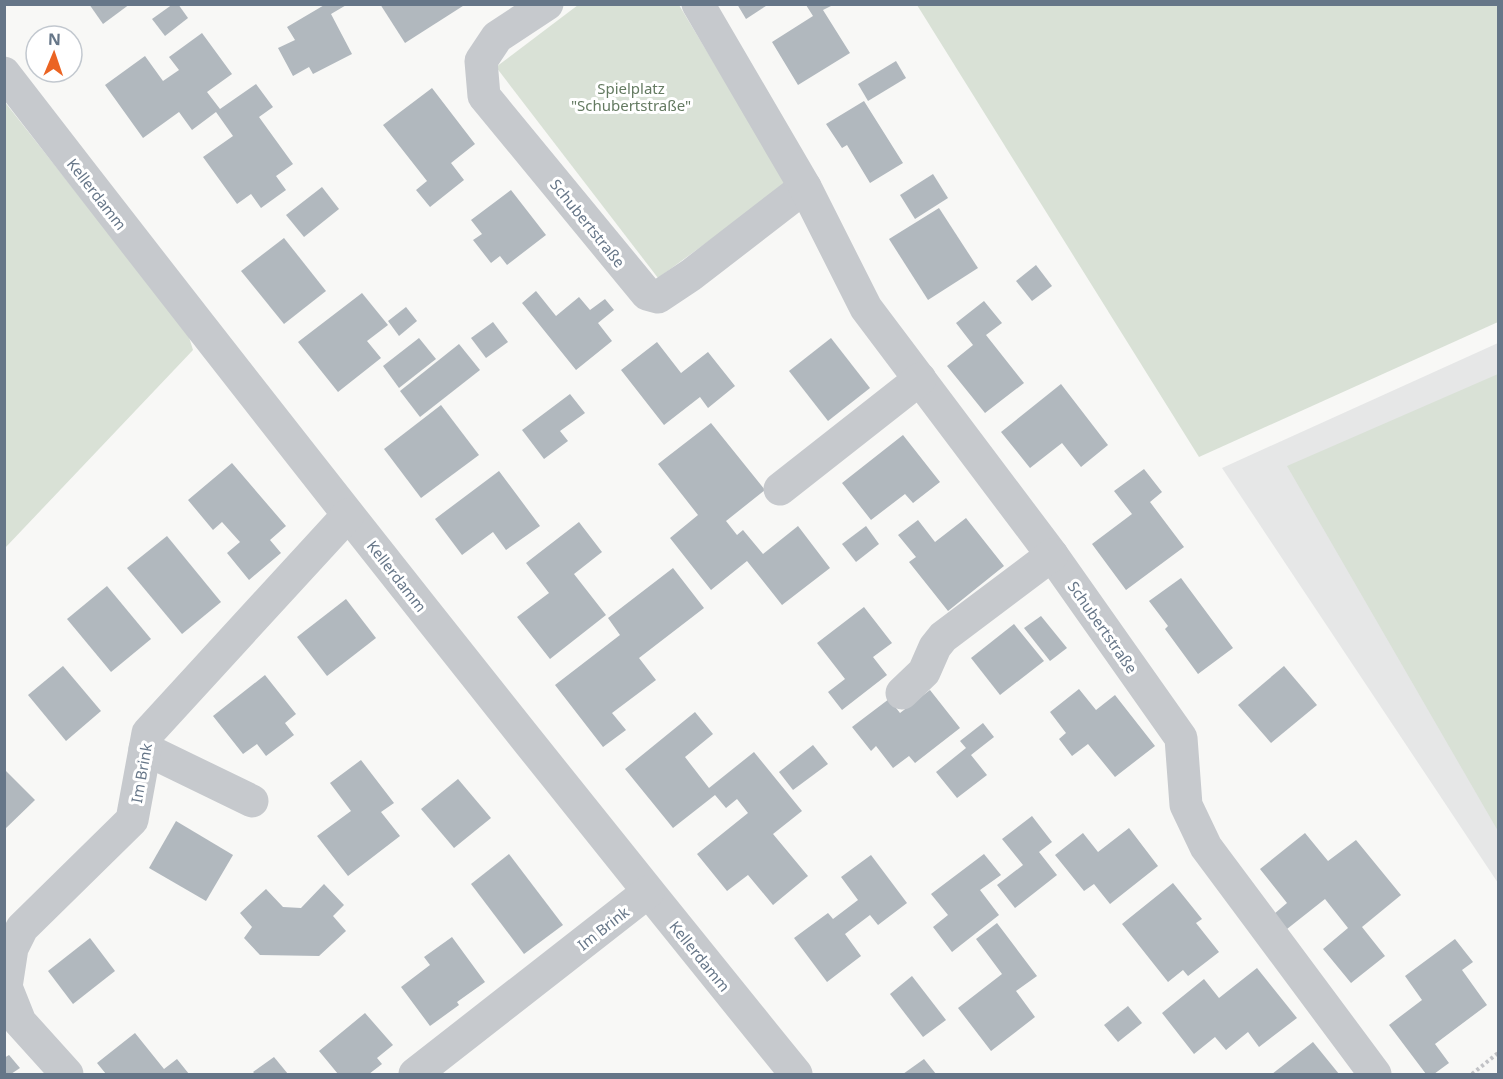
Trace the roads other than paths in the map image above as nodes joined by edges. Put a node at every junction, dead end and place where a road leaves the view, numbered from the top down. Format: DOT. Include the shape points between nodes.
graph roads {
  1 [pos="547,4"];
  2 [pos="698,4"];
  3 [pos="4,73"];
  4 [pos="805,188"];
  5 [pos="920,379"];
  6 [pos="780,489"];
  7 [pos="348,515"];
  8 [pos="1052,555"];
  9 [pos="902,693"];
  10 [pos="146,749"];
  11 [pos="252,801"];
  12 [pos="648,892"];
  13 [pos="67,1074"];
  14 [pos="416,1074"];
  15 [pos="796,1074"];
  16 [pos="1375,1074"];
  1 -- 4 [label="street, Schubertstraße" via="497,38 481,60 484,96 647,294 658,297 691,275"];
  2 -- 4 [label="street, Schubertstraße"];
  3 -- 7 [label="street, Kellerdamm"];
  4 -- 5 [label="street, Schubertstraße" via="866,308"];
  5 -- 6 [label="street"];
  5 -- 8 [label="street, Schubertstraße"];
  7 -- 10 [label="street, Im Brink" via="148,733"];
  7 -- 12 [label="street, Kellerdamm"];
  8 -- 9 [label="street" via="943,637 924,672"];
  8 -- 16 [label="street, Schubertstraße" via="1181,738 1186,805 1206,847"];
  10 -- 11 [label="street"];
  10 -- 13 [label="street, Im Brink" via="132,820 22,928 12,948 6,987 20,1022"];
  12 -- 14 [label="street, Im Brink"];
  12 -- 15 [label="street, Kellerdamm"];
}
